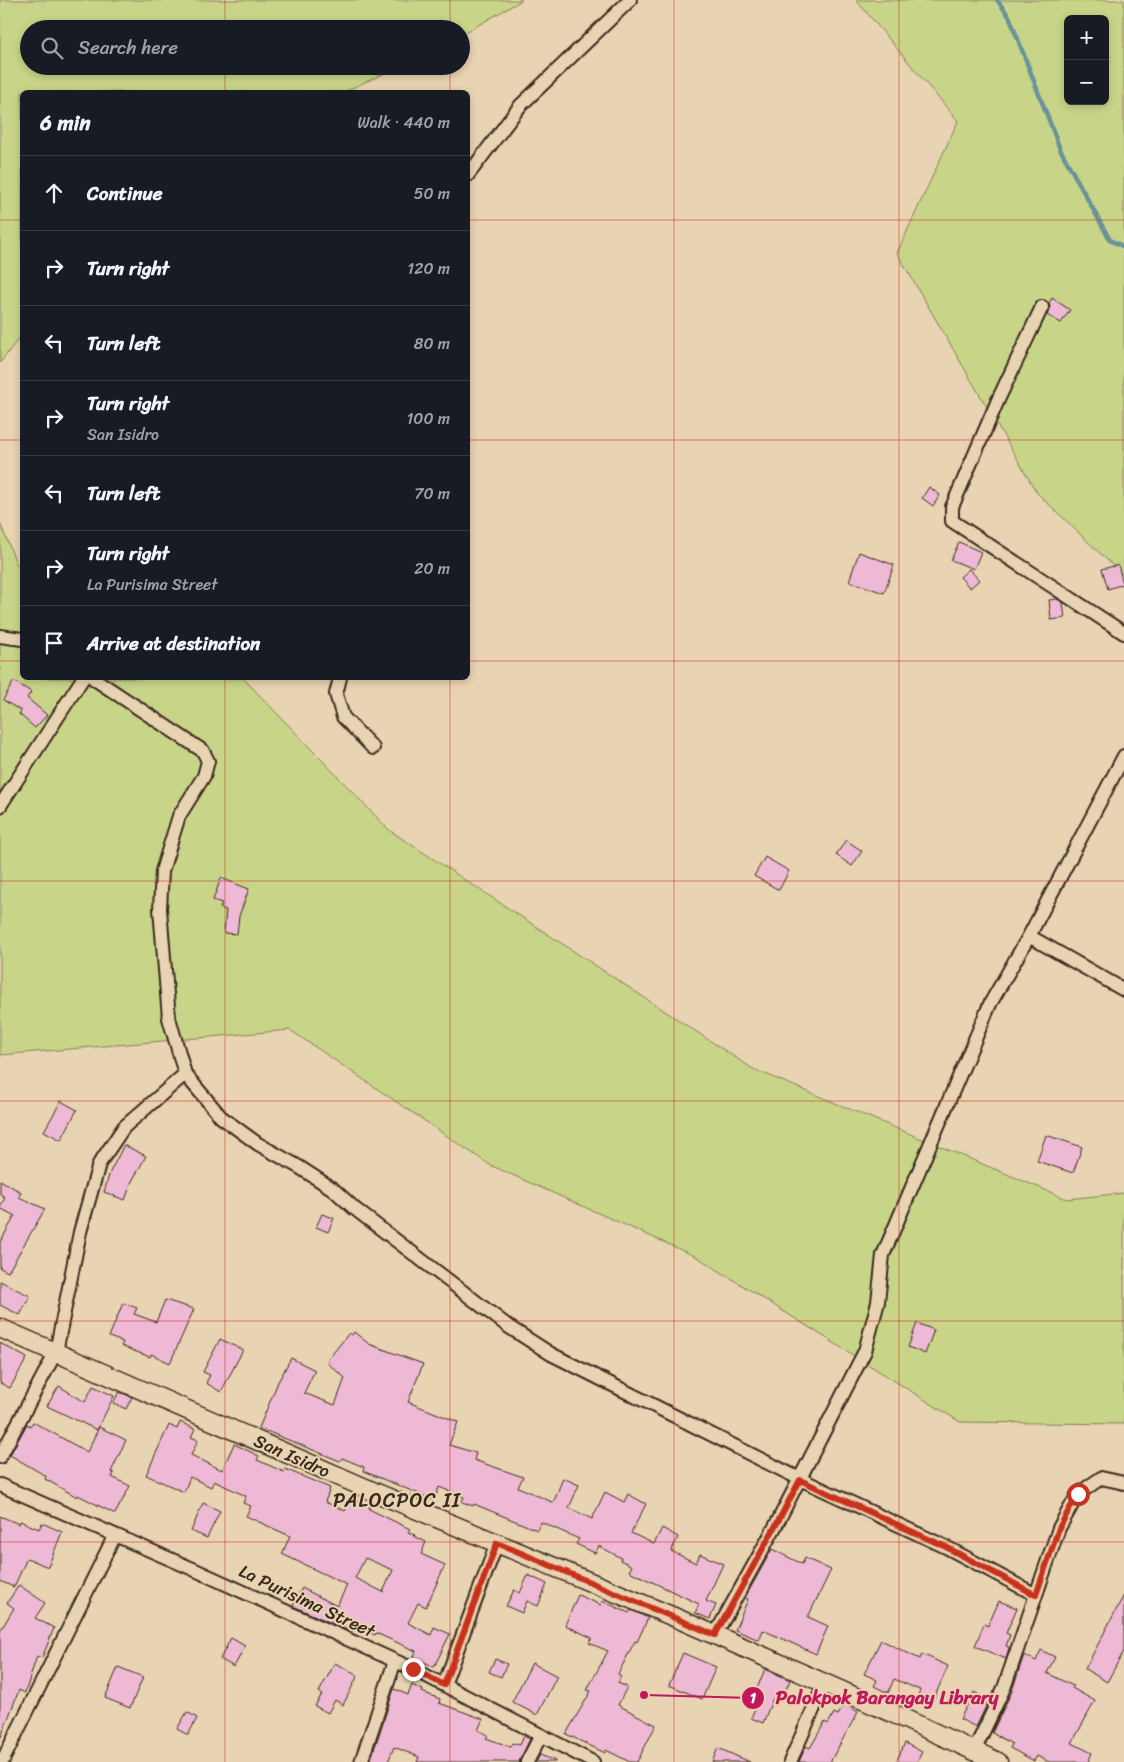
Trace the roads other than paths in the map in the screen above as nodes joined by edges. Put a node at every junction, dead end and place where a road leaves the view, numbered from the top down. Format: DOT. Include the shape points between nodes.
graph roads {
  1 [pos="630,0"];
  2 [pos="470,172"];
  3 [pos="1042,307"];
  4 [pos="1124,634"];
  5 [pos="0,636"];
  6 [pos="20,639"];
  7 [pos="82,680"];
  8 [pos="96,680"];
  9 [pos="340,680"];
  10 [pos="373,748"];
  11 [pos="1124,756"];
  12 [pos="0,806"];
  13 [pos="1029,936"];
  14 [pos="1124,990"];
  15 [pos="185,1074"];
  16 [pos="0,1328"];
  17 [pos="56,1352"];
  18 [pos="0,1457"];
  19 [pos="800,1480"];
  20 [pos="1124,1483"];
  21 [pos="0,1485"];
  22 [pos="115,1535"];
  23 [pos="497,1543"];
  24 [pos="1036,1595"];
  25 [pos="715,1635"];
  26 [pos="395,1661"];
  27 [pos="825,1684"];
  28 [pos="444,1685"];
  29 [pos="541,1735"];
  30 [pos="974,1751"];
  31 [pos="2,1762"];
  32 [pos="360,1762"];
  33 [pos="527,1762"];
  34 [pos="593,1762"];
  35 [pos="790,1762"];
  36 [pos="998,1762"];
  1 -- 2 [label="street" via="520,106"];
  3 -- 4 [label="street" via="952,507 952,521"];
  5 -- 6 [label="street"];
  7 -- 12 [label="street"];
  8 -- 15 [label="street" via="203,752 208,761 204,776 179,816 162,871 160,909 169,1018"];
  9 -- 10 [label="street" via="336,694 343,717"];
  11 -- 13 [label="street"];
  13 -- 14 [label="street"];
  13 -- 19 [label="street" via="990,1004 944,1108 883,1256 878,1302 865,1351"];
  15 -- 17 [label="street" via="124,1127 99,1164 80,1232"];
  15 -- 19 [label="street" via="221,1117 258,1144 333,1189 516,1332 551,1354"];
  16 -- 17 [label="street, San Isidro"];
  17 -- 18 [label="street"];
  17 -- 23 [label="street, San Isidro"];
  19 -- 24 [label="street" via="946,1547"];
  19 -- 25 [label="street"];
  20 -- 24 [label="street" via="1101,1478 1078,1494 1059,1528"];
  21 -- 22 [label="street, La Purisima Street"];
  22 -- 26 [label="street, La Purisima Street"];
  22 -- 31 [label="street"];
  23 -- 25 [label="street, San Isidro"];
  23 -- 28 [label="street"];
  24 -- 30 [label="street" via="1004,1688"];
  25 -- 27 [label="street, San Isidro"];
  26 -- 28 [label="street, La Purisima Street"];
  26 -- 32 [label="street"];
  27 -- 30 [label="street, San Isidro"];
  27 -- 35 [label="street"];
  28 -- 29 [label="street, La Purisima Street"];
  29 -- 33 [label="street"];
  29 -- 34 [label="street, La Purisima Street"];
  30 -- 36 [label="street, San Isidro"];
}
